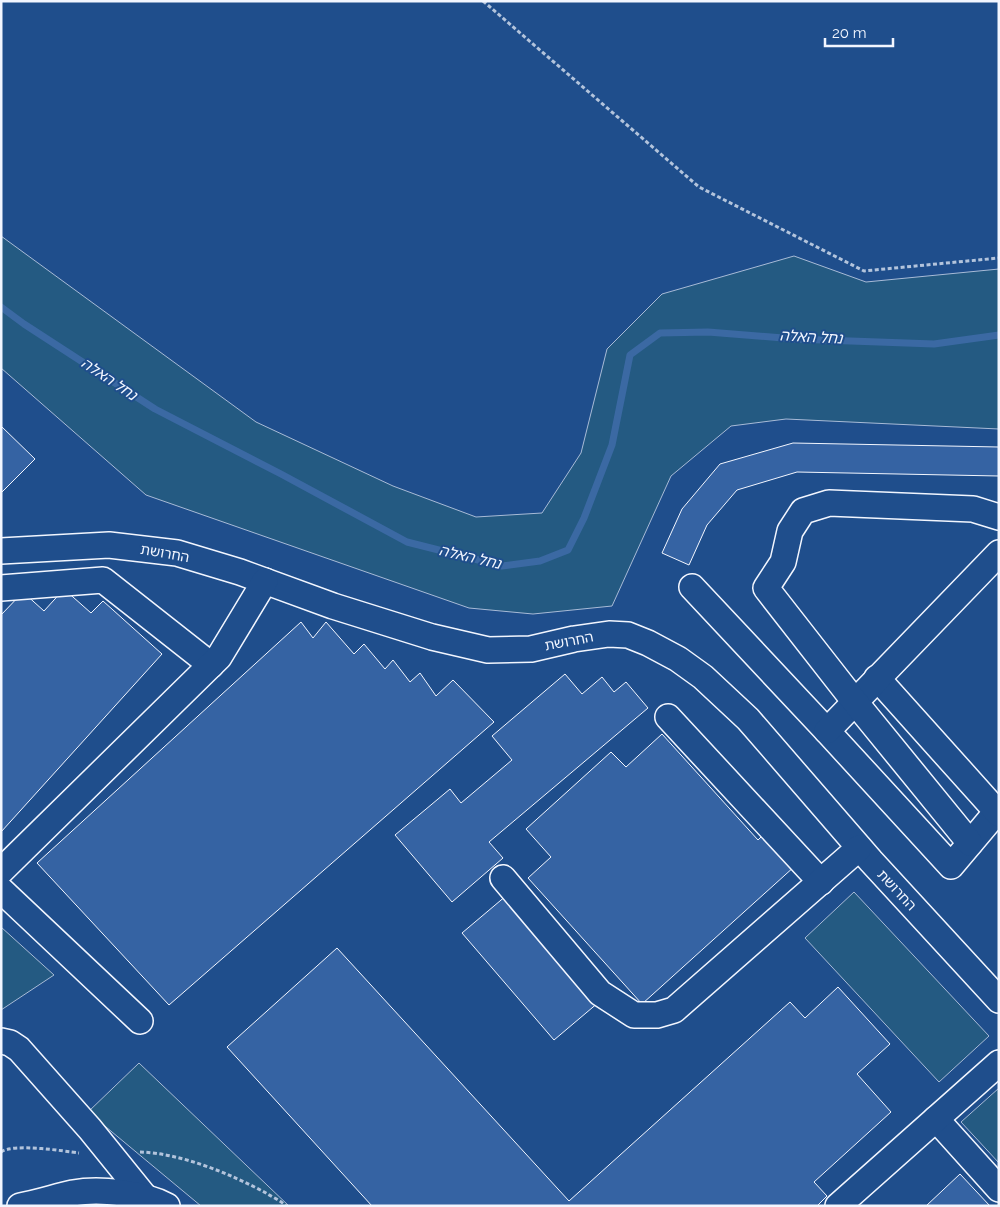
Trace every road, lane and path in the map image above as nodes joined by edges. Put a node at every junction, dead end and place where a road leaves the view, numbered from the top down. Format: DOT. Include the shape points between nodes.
graph roads {
  1 [pos="484,1"];
  2 [pos="999,258"];
  3 [pos="999,517"];
  4 [pos="1,551"];
  5 [pos="999,553"];
  6 [pos="265,581"];
  7 [pos="1,588"];
  8 [pos="692,588"];
  9 [pos="211,665"];
  10 [pos="877,678"];
  11 [pos="855,702"];
  12 [pos="668,717"];
  13 [pos="826,731"];
  14 [pos="998,812"];
  15 [pos="970,842"];
  16 [pos="859,848"];
  17 [pos="1,871"];
  18 [pos="503,878"];
  19 [pos="821,882"];
  20 [pos="1,890"];
  21 [pos="999,1000"];
  22 [pos="140,1021"];
  23 [pos="1,1041"];
  24 [pos="999,1064"];
  25 [pos="936,1119"];
  26 [pos="101,1148"];
  27 [pos="1,1152"];
  28 [pos="999,1189"];
  29 [pos="99,1192"];
  30 [pos="156,1202"];
  31 [pos="20,1206"];
  32 [pos="286,1206"];
  33 [pos="838,1206"];
  1 -- 2 [label="path" via="699,187 864,271"];
  3 -- 11 [label="street" via="972,509 829,504 803,511 790,531 783,562 766,588"];
  4 -- 6 [label="street, החרושת" via="109,545 177,553"];
  5 -- 10 [label="street"];
  6 -- 9 [label="street"];
  6 -- 16 [label="street, החרושת" via="432,637 488,650 531,649 608,634 628,635 648,643 703,677 748,719"];
  7 -- 9 [label="street" via="104,580"];
  8 -- 13 [label="street"];
  9 -- 17 [label="street"];
  10 -- 11 [label="street"];
  10 -- 14 [label="street"];
  11 -- 13 [label="street"];
  11 -- 15 [label="street"];
  12 -- 19 [label="street"];
  13 -- 15 [label="street" via="950,866"];
  14 -- 15 [label="street"];
  16 -- 19 [label="street"];
  16 -- 21 [label="street, החרושת"];
  18 -- 19 [label="street" via="600,994 634,1014 657,1015 674,1010"];
  20 -- 22 [label="street"];
  23 -- 26 [label="street" via="19,1049 90,1129"];
  24 -- 25 [label="street"];
  25 -- 28 [label="street"];
  25 -- 33 [label="street"];
  26 -- 27 [label="path" via="6,1148"];
  26 -- 29 [label="street" via="103,1177"];
  26 -- 30 [label="street"];
  26 -- 32 [label="path" via="152,1152 200,1164 244,1181"];
  29 -- 30 [label="street" via="121,1193"];
  29 -- 31 [label="street" via="75,1193"];
}
